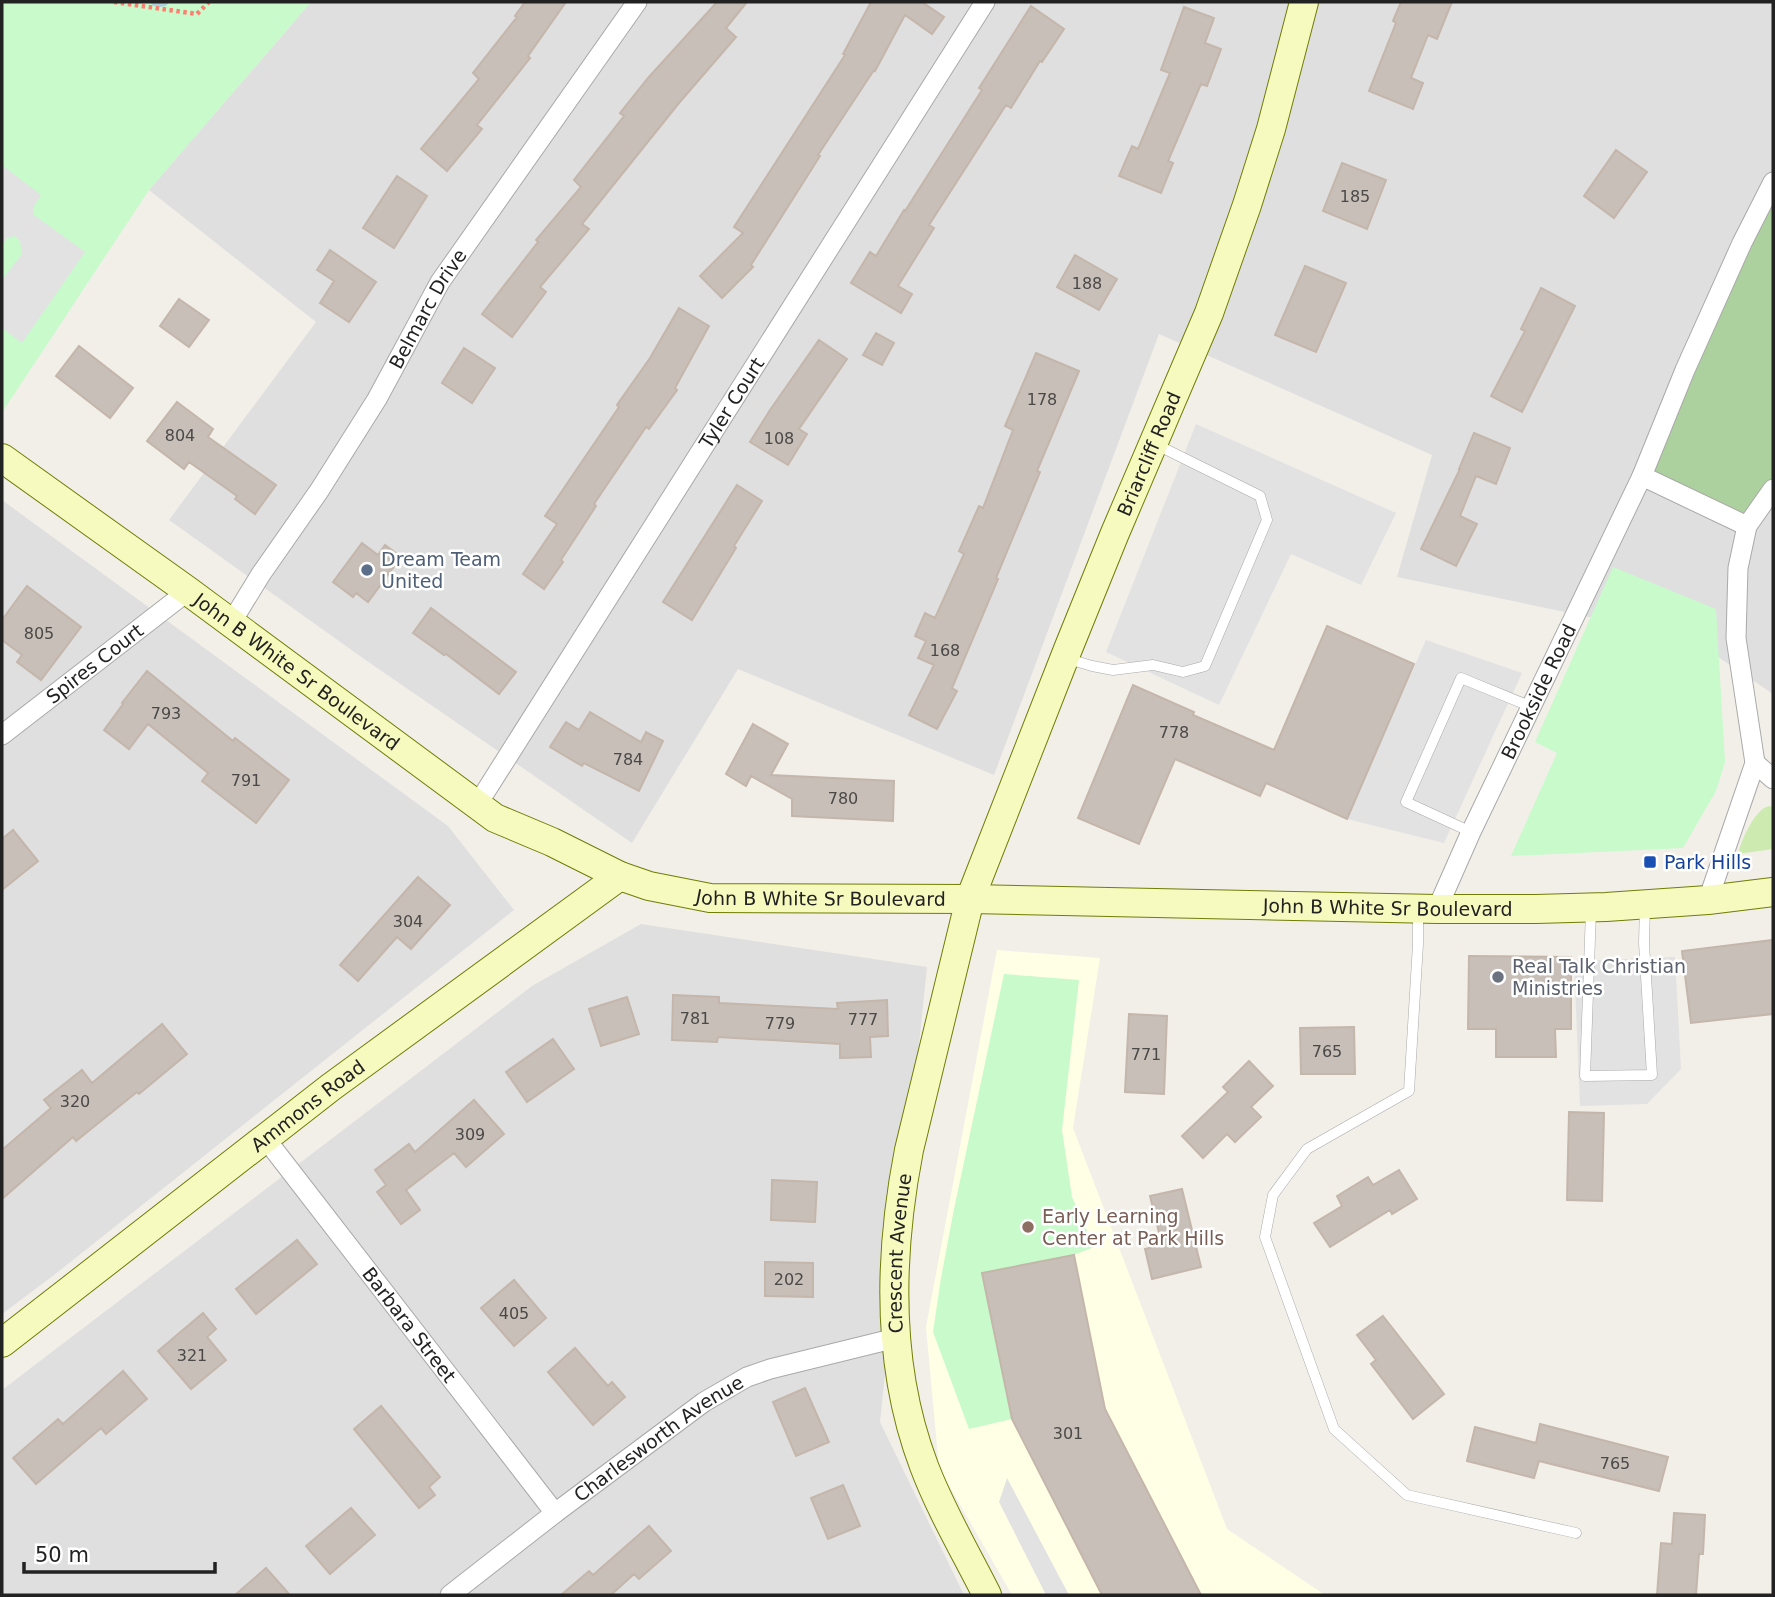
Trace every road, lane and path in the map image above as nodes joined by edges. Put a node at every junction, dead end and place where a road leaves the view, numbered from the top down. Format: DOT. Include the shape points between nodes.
graph roads {
  1 [pos="114,2"];
  2 [pos="209,2"];
  3 [pos="637,2"];
  4 [pos="985,2"];
  5 [pos="1304,2"];
  6 [pos="120,3"];
  7 [pos="1773,182"];
  8 [pos="1154,443"];
  9 [pos="2,458"];
  10 [pos="1642,476"];
  11 [pos="1773,489"];
  12 [pos="1747,526"];
  13 [pos="187,592"];
  14 [pos="231,623"];
  15 [pos="1065,658"];
  16 [pos="1532,707"];
  17 [pos="2,736"];
  18 [pos="1755,763"];
  19 [pos="1773,779"];
  20 [pos="477,805"];
  21 [pos="1471,832"];
  22 [pos="620,876"];
  23 [pos="1773,892"];
  24 [pos="970,899"];
  25 [pos="1708,900"];
  26 [pos="1645,904"];
  27 [pos="1591,907"];
  28 [pos="1427,909"];
  29 [pos="264,1138"];
  30 [pos="896,1338"];
  31 [pos="2,1343"];
  32 [pos="555,1513"];
  33 [pos="1576,1534"];
  34 [pos="450,1595"];
  35 [pos="988,1595"];
  1 -- 6 [label="path"];
  2 -- 6 [label="path" via="197,14"];
  3 -- 14 [label="street, Belmarc Drive" via="440,282 377,399"];
  4 -- 20 [label="street, Tyler Court"];
  5 -- 8 [label="street, Briarcliff Road" via="1247,205 1209,313"];
  7 -- 10 [label="street, Brookside Road" via="1685,370"];
  8 -- 15 [label="street, Briarcliff Road"];
  8 -- 15 [label="lane" via="1260,496 1267,520 1205,666 1183,672 1153,665 1113,670"];
  9 -- 13 [label="street, John B White Sr Boulevard"];
  10 -- 12 [label="street"];
  10 -- 16 [label="street, Brookside Road"];
  11 -- 12 [label="street"];
  12 -- 18 [label="street" via="1738,568 1736,638"];
  13 -- 14 [label="street, John B White Sr Boulevard"];
  13 -- 17 [label="street, Spires Court"];
  14 -- 20 [label="street, John B White Sr Boulevard"];
  15 -- 24 [label="street, Briarcliff Road"];
  16 -- 21 [label="street, Brookside Road"];
  16 -- 21 [label="lane" via="1461,678 1406,802"];
  18 -- 19 [label="street"];
  18 -- 25 [label="street"];
  20 -- 22 [label="street, John B White Sr Boulevard" via="495,818"];
  21 -- 28 [label="street, Brookside Road"];
  22 -- 24 [label="street, John B White Sr Boulevard" via="710,898"];
  22 -- 29 [label="street, Ammons Road"];
  23 -- 25 [label="street, John B White Sr Boulevard"];
  24 -- 28 [label="street, John B White Sr Boulevard"];
  24 -- 30 [label="street, Crescent Avenue" via="903,1180"];
  25 -- 26 [label="street, John B White Sr Boulevard"];
  26 -- 27 [label="street, John B White Sr Boulevard"];
  26 -- 27 [label="lane" via="1652,1075 1585,1076"];
  27 -- 28 [label="street, John B White Sr Boulevard"];
  28 -- 33 [label="lane" via="1418,944 1409,1091 1307,1149 1273,1195 1265,1237 1334,1429 1406,1495"];
  29 -- 31 [label="street, Ammons Road"];
  29 -- 32 [label="street, Barbara Street"];
  30 -- 32 [label="street, Charlesworth Avenue" via="747,1377 704,1402"];
  30 -- 35 [label="street, Crescent Avenue" via="910,1425 924,1467"];
  32 -- 34 [label="street, Charlesworth Avenue"];
}
